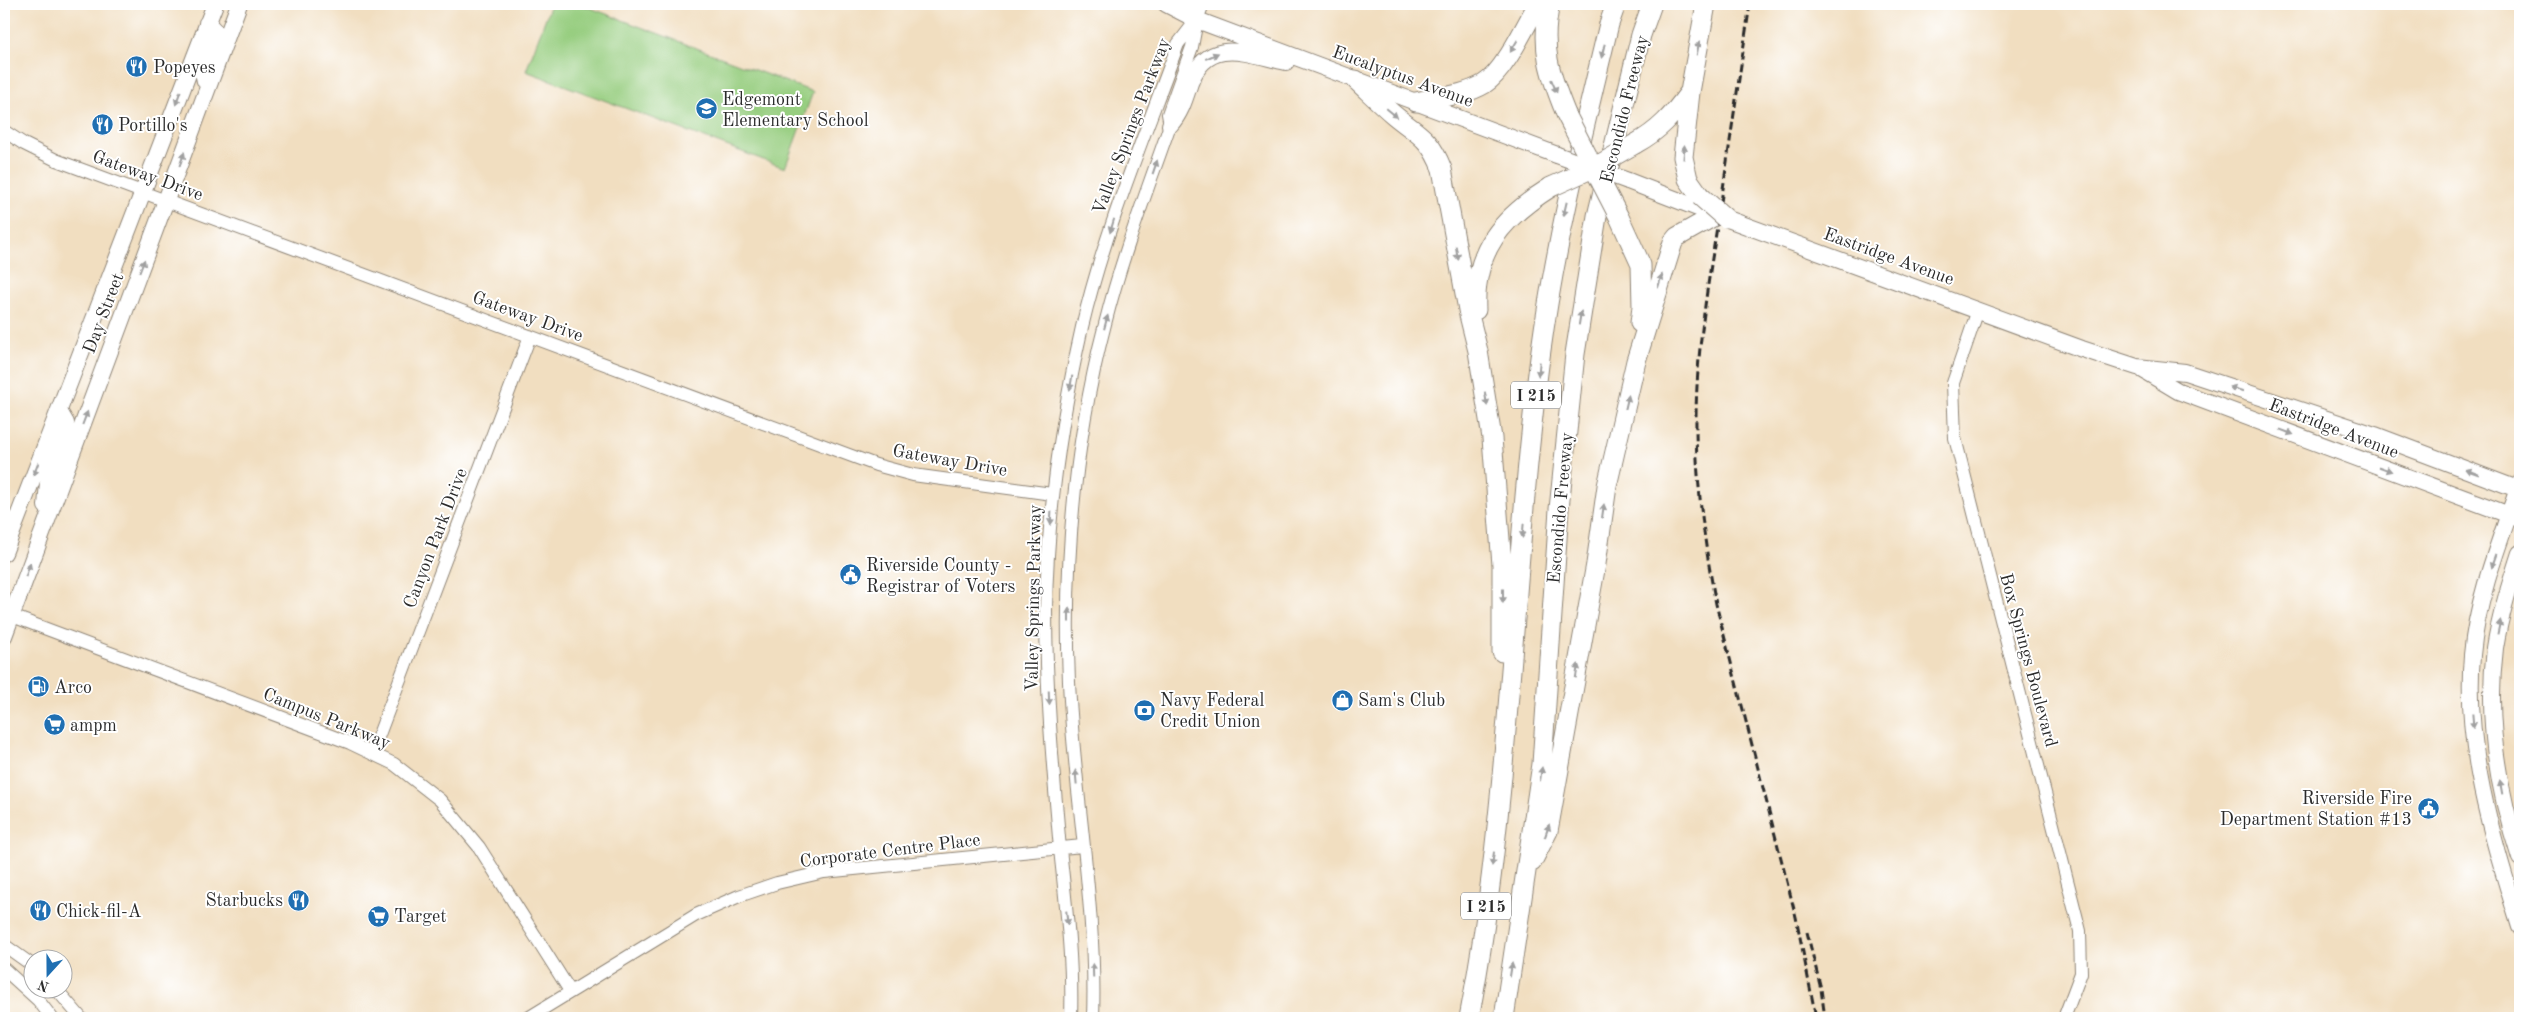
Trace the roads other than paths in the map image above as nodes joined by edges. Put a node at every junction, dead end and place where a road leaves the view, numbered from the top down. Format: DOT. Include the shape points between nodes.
graph roads {
  1 [pos="214,4"];
  2 [pos="239,4"];
  3 [pos="1166,4"];
  4 [pos="1203,4"];
  5 [pos="1538,4"];
  6 [pos="1550,4"];
  7 [pos="1616,4"];
  8 [pos="1652,4"];
  9 [pos="1706,4"];
  10 [pos="1197,20"];
  11 [pos="208,23"];
  12 [pos="1330,70"];
  13 [pos="1356,80"];
  14 [pos="207,91"];
  15 [pos="1690,92"];
  16 [pos="1416,102"];
  17 [pos="1170,124"];
  18 [pos="4,131"];
  19 [pos="1593,168"];
  20 [pos="143,192"];
  21 [pos="167,201"];
  22 [pos="1699,202"];
  23 [pos="1720,217"];
  24 [pos="1978,310"];
  25 [pos="530,336"];
  26 [pos="1478,351"];
  27 [pos="1636,361"];
  28 [pos="2137,366"];
  29 [pos="59,411"];
  30 [pos="2520,488"];
  31 [pos="1052,494"];
  32 [pos="2515,517"];
  33 [pos="43,528"];
  34 [pos="2520,552"];
  35 [pos="4,553"];
  36 [pos="7,614"];
  37 [pos="4,636"];
  38 [pos="372,753"];
  39 [pos="1501,793"];
  40 [pos="2494,842"];
  41 [pos="1082,846"];
  42 [pos="1060,849"];
  43 [pos="2520,858"];
  44 [pos="2520,871"];
  45 [pos="1526,874"];
  46 [pos="2520,927"];
  47 [pos="4,945"];
  48 [pos="22,957"];
  49 [pos="4,969"];
  50 [pos="570,991"];
  51 [pos="66,1000"];
  52 [pos="52,1018"];
  53 [pos="81,1018"];
  54 [pos="528,1018"];
  55 [pos="1071,1018"];
  56 [pos="1093,1018"];
  57 [pos="1469,1018"];
  58 [pos="1504,1018"];
  59 [pos="2064,1018"];
  1 -- 11 [label="main road, Day Street"];
  2 -- 14 [label="main road, Day Street"];
  3 -- 10 [label="main road, Eucalyptus Avenue"];
  4 -- 10 [label="street"];
  5 -- 16 [label="highway, one-way" via="1503,64 1485,83 1464,92"];
  6 -- 19 [label="highway, one-way, bridge" via="1545,45 1551,77"];
  7 -- 39 [label="highway, Escondido Freeway / I 215, one-way" via="1563,217 1541,350"];
  45 -- 8 [label="highway, Escondido Freeway / I 215, one-way" via="1542,764 1558,509 1575,354 1597,216 1641,35"];
  15 -- 9 [label="highway, one-way"];
  10 -- 12 [label="main road, Eucalyptus Avenue"];
  10 -- 17 [label="street, Valley Springs Parkway" via="1192,47 1168,114"];
  10 -- 31 [label="street, Valley Springs Parkway, one-way" via="1178,44 1119,203 1083,326"];
  11 -- 14 [label="main road" via="214,30 202,72"];
  11 -- 20 [label="main road, Day Street, one-way"];
  12 -- 13 [label="main road, Eucalyptus Avenue"];
  17 -- 12 [label="main road, one-way" via="1178,116 1195,71 1209,55 1230,51"];
  13 -- 16 [label="main road, Eucalyptus Avenue"];
  13 -- 26 [label="highway, one-way" via="1394,115 1422,134 1436,154 1442,169 1468,315"];
  21 -- 14 [label="main road, Day Street, one-way"];
  15 -- 19 [label="highway, bridge" via="1653,134"];
  22 -- 15 [label="highway, one-way" via="1688,179 1683,157"];
  16 -- 19 [label="main road, Eucalyptus Avenue, bridge"];
  41 -- 17 [label="street, Valley Springs Parkway, one-way" via="1069,680 1068,592 1073,517 1084,429 1104,326 1124,255"];
  18 -- 20 [label="street, Gateway Drive" via="56,160"];
  19 -- 22 [label="main road, Eucalyptus Avenue, bridge"];
  19 -- 26 [label="highway, bridge" via="1550,187 1519,208 1490,245 1475,292"];
  19 -- 27 [label="highway, bridge" via="1641,265 1642,307"];
  20 -- 21 [label="street, Gateway Drive"];
  20 -- 29 [label="main road, Day Street"];
  21 -- 25 [label="street, Gateway Drive"];
  33 -- 21 [label="main road, Day Street, one-way"];
  22 -- 23 [label="highway, bridge"];
  23 -- 24 [label="main road, Eastridge Avenue"];
  27 -- 23 [label="highway, one-way" via="1673,242 1694,227"];
  24 -- 28 [label="main road, Eastridge Avenue"];
  24 -- 59 [label="street, Box Springs Boulevard" via="1953,383 1954,431 2080,931 2081,972"];
  25 -- 31 [label="street, Gateway Drive" via="876,465 913,475"];
  25 -- 38 [label="street, Canyon Park Drive"];
  26 -- 39 [label="highway, one-way" via="1492,438 1502,565"];
  45 -- 27 [label="highway, one-way" via="1548,831 1607,486"];
  30 -- 28 [label="main road, Eastridge Avenue, one-way" via="2375,435 2185,372"];
  28 -- 32 [label="main road, Eastridge Avenue, one-way" via="2178,390"];
  29 -- 33 [label="main road" via="66,423 65,432 48,483"];
  29 -- 35 [label="main road, Day Street, one-way"];
  30 -- 32 [label="main road"];
  31 -- 42 [label="street, Valley Springs Parkway, one-way" via="1046,609 1050,731"];
  32 -- 40 [label="main road, one-way" via="2486,585 2472,654 2471,703 2476,751"];
  36 -- 33 [label="main road, Day Street, one-way"];
  43 -- 34 [label="main road, one-way" via="2494,750 2493,690 2499,630"];
  36 -- 37 [label="main road, Day Street"];
  36 -- 38 [label="street, Campus Parkway"];
  38 -- 50 [label="street, Campus Parkway" via="417,780 463,825"];
  39 -- 57 [label="highway, Escondido Freeway / I 215, one-way"];
  40 -- 44 [label="main road" via="2506,846 2510,861"];
  40 -- 46 [label="main road"];
  41 -- 42 [label="street, Corporate Centre Place"];
  56 -- 41 [label="street, Valley Springs Parkway, one-way" via="1092,949"];
  42 -- 50 [label="street, Corporate Centre Place" via="824,872 777,883 696,915"];
  42 -- 55 [label="street, Valley Springs Parkway, one-way" via="1072,955"];
  58 -- 45 [label="highway, Escondido Freeway / I 215, one-way"];
  47 -- 48 [label="street"];
  49 -- 52 [label="street" via="38,1000"];
  50 -- 54 [label="street, Corporate Centre Place"];
  51 -- 53 [label="street"];
}
